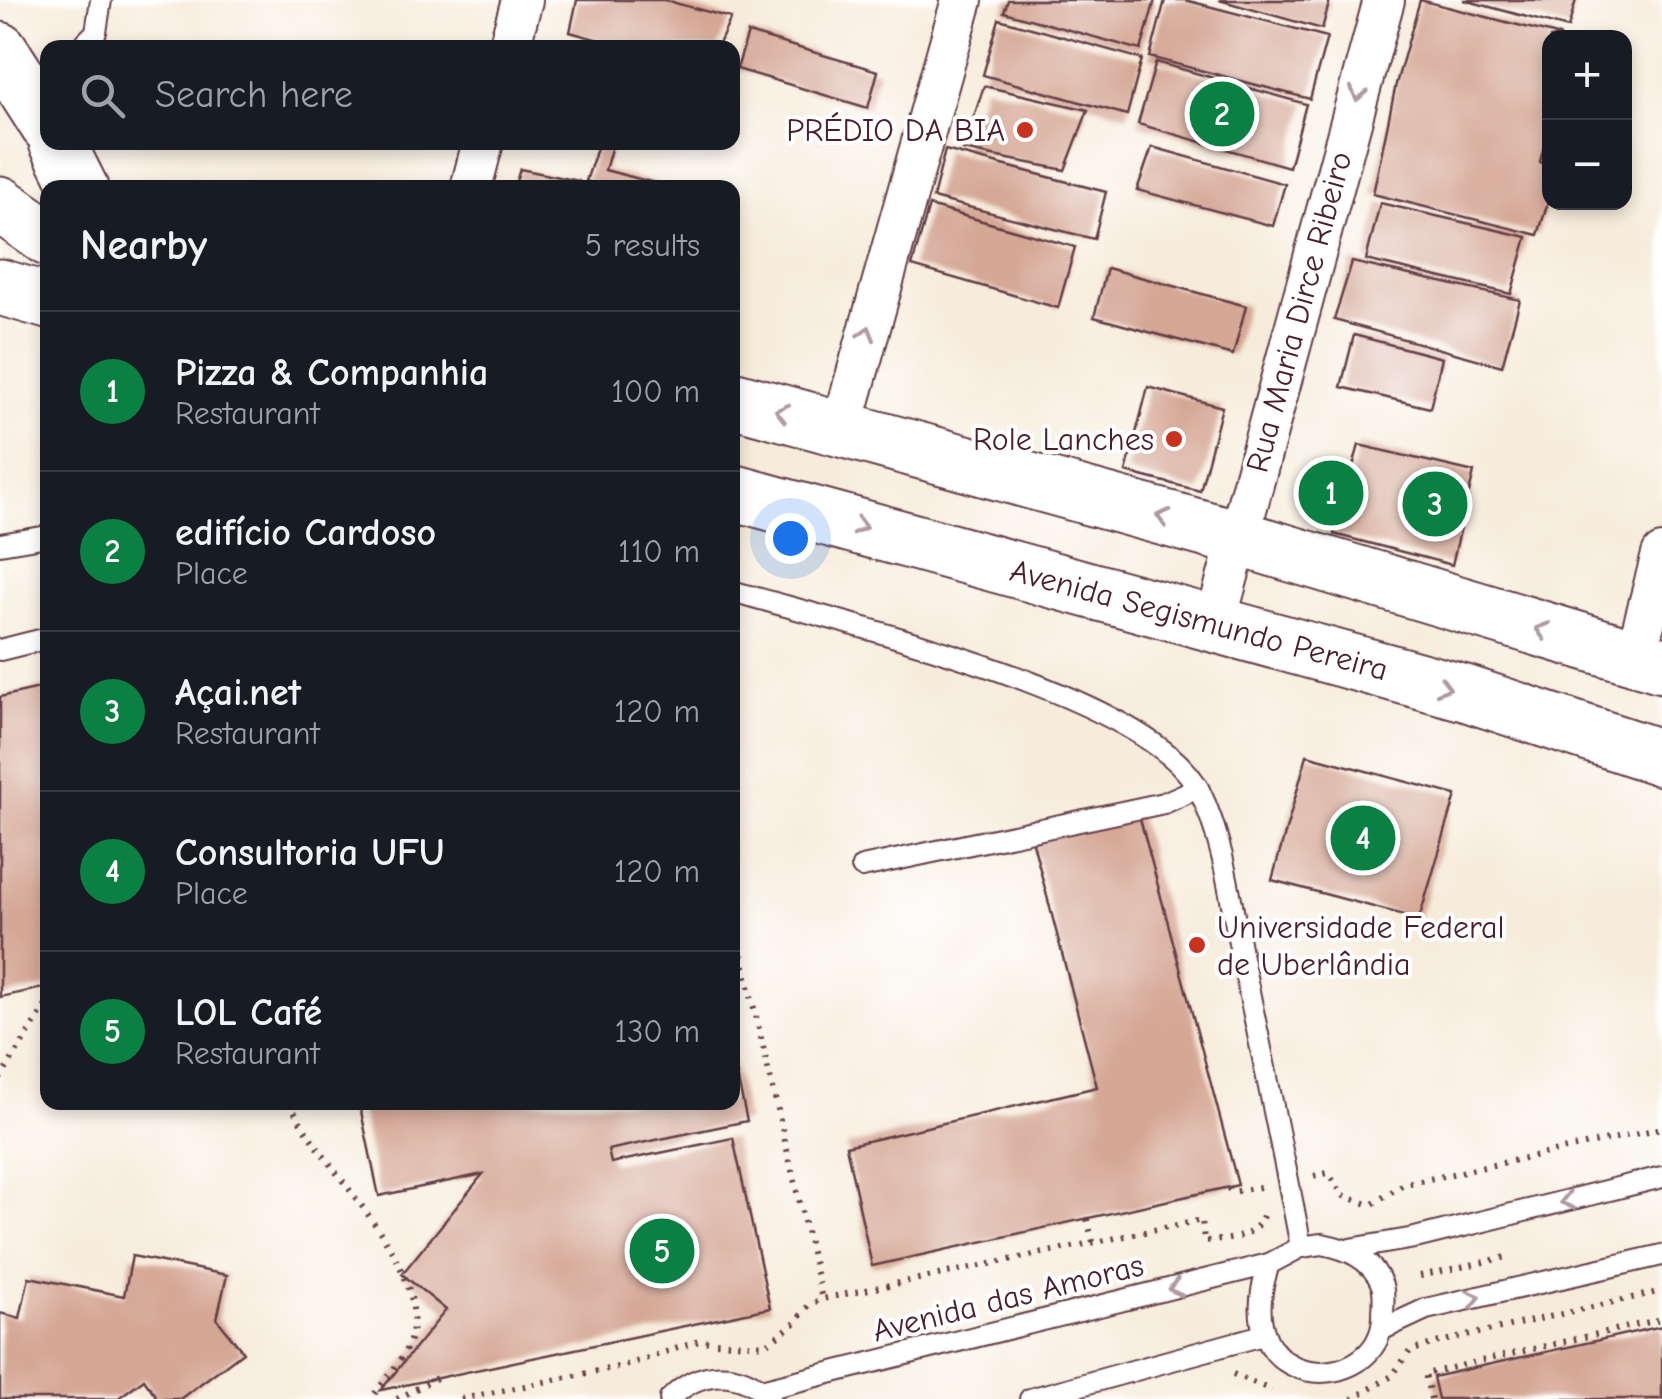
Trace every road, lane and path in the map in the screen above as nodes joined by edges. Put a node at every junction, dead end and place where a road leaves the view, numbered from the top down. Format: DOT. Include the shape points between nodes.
graph roads {
  1 [pos="100,0"];
  2 [pos="522,0"];
  3 [pos="962,0"];
  4 [pos="1384,0"];
  5 [pos="88,40"];
  6 [pos="511,40"];
  7 [pos="17,65"];
  8 [pos="40,110"];
  9 [pos="61,150"];
  10 [pos="481,150"];
  11 [pos="76,180"];
  12 [pos="473,180"];
  13 [pos="0,204"];
  14 [pos="40,232"];
  15 [pos="0,287"];
  16 [pos="40,299"];
  17 [pos="740,401"];
  18 [pos="842,428"];
  19 [pos="740,494"];
  20 [pos="40,537"];
  21 [pos="1238,538"];
  22 [pos="0,544"];
  23 [pos="1662,555"];
  24 [pos="740,592"];
  25 [pos="1216,624"];
  26 [pos="40,640"];
  27 [pos="0,650"];
  28 [pos="1649,662"];
  29 [pos="1662,758"];
  30 [pos="1198,788"];
  31 [pos="862,867"];
  32 [pos="740,948"];
  33 [pos="40,1015"];
  34 [pos="0,1079"];
  35 [pos="295,1110"];
  36 [pos="1662,1128"];
  37 [pos="1662,1178"];
  38 [pos="1260,1186"];
  39 [pos="1228,1188"];
  40 [pos="1372,1205"];
  41 [pos="1087,1219"];
  42 [pos="1239,1238"];
  43 [pos="1093,1242"];
  44 [pos="1301,1248"];
  45 [pos="1350,1249"];
  46 [pos="1662,1255"];
  47 [pos="1269,1264"];
  48 [pos="1662,1291"];
  49 [pos="822,1299"];
  50 [pos="1662,1319"];
  51 [pos="1383,1330"];
  52 [pos="1263,1335"];
  53 [pos="1222,1372"];
  54 [pos="442,1376"];
  55 [pos="766,1394"];
  56 [pos="1284,1395"];
  57 [pos="371,1399"];
  58 [pos="397,1399"];
  59 [pos="461,1399"];
  60 [pos="670,1399"];
  61 [pos="1030,1399"];
  62 [pos="1352,1399"];
  63 [pos="1431,1399"];
  1 -- 5 [label="lane" via="96,32"];
  2 -- 6 [label="street"];
  18 -- 3 [label="street, one-way"];
  4 -- 21 [label="street, Rua Maria Dirce Ribeiro, one-way"];
  7 -- 8 [label="main road"];
  9 -- 11 [label="main road"];
  10 -- 12 [label="street"];
  13 -- 14 [label="main road"];
  15 -- 16 [label="main road"];
  18 -- 17 [label="main road, one-way"];
  21 -- 18 [label="main road, one-way"];
  19 -- 25 [label="main road, Avenida Segismundo Pereira, one-way"];
  20 -- 22 [label="lane"];
  21 -- 25 [label="street, Rua Maria Dirce Ribeiro"];
  28 -- 21 [label="main road, one-way"];
  23 -- 28 [label="street"];
  24 -- 30 [label="lane" via="1016,676 1098,709 1165,752"];
  25 -- 29 [label="main road, Avenida Segismundo Pereira, one-way" via="1466,693"];
  26 -- 27 [label="lane"];
  30 -- 31 [label="lane" via="1164,803"];
  30 -- 44 [label="lane" via="1222,863"];
  32 -- 49 [label="path"];
  33 -- 34 [label="path"];
  35 -- 57 [label="path" via="387,1244 410,1296 410,1341"];
  36 -- 40 [label="path" via="1402,1185"];
  37 -- 45 [label="lane, one-way"];
  38 -- 39 [label="path"];
  41 -- 43 [label="path"];
  42 -- 43 [label="path" via="1204,1241 1202,1220"];
  43 -- 49 [label="path"];
  44 -- 45 [label="lane"];
  44 -- 47 [label="lane"];
  45 -- 51 [label="lane" via="1384,1290"];
  51 -- 46 [label="lane, one-way" via="1426,1309"];
  47 -- 52 [label="lane" via="1257,1314"];
  47 -- 55 [label="lane, Avenida das Amoras, one-way"];
  48 -- 62 [label="path" via="1410,1351 1376,1388"];
  49 -- 59 [label="path" via="765,1345 699,1341 626,1365"];
  50 -- 63 [label="path" via="1425,1374"];
  51 -- 52 [label="lane" via="1358,1361 1328,1372 1294,1366"];
  52 -- 61 [label="lane"];
  53 -- 56 [label="path"];
  54 -- 58 [label="path"];
  55 -- 60 [label="lane" via="721,1374 700,1377"];
}
